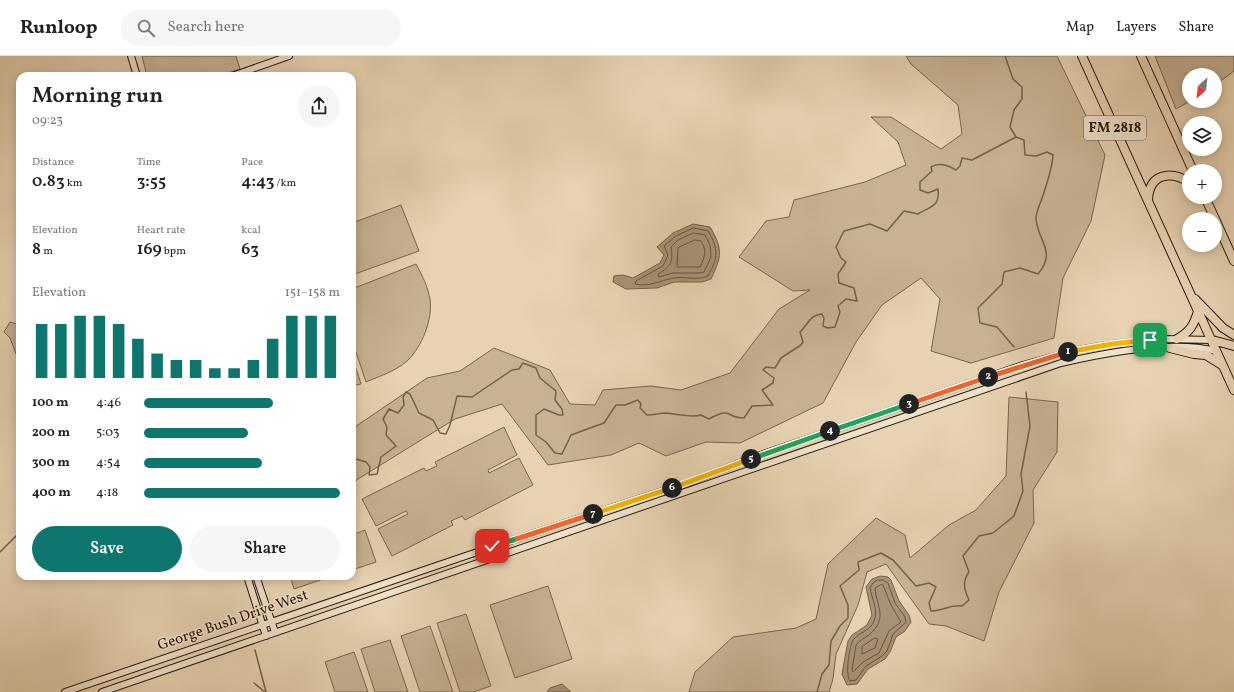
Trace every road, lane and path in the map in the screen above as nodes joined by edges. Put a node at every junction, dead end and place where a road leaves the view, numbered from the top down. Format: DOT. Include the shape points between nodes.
graph roads {
  1 [pos="131,56"];
  2 [pos="289,56"];
  3 [pos="1082,56"];
  4 [pos="1141,56"];
  5 [pos="137,72"];
  6 [pos="243,72"];
  7 [pos="1190,164"];
  8 [pos="1182,179"];
  9 [pos="1148,200"];
  10 [pos="1222,234"];
  11 [pos="1234,261"];
  12 [pos="1189,292"];
  13 [pos="1198,311"];
  14 [pos="1234,335"];
  15 [pos="1176,339"];
  16 [pos="1212,340"];
  17 [pos="1234,346"];
  18 [pos="1170,348"];
  19 [pos="1216,351"];
  20 [pos="1223,366"];
  21 [pos="1234,390"];
  22 [pos="248,580"];
  23 [pos="257,580"];
  24 [pos="272,622"];
  25 [pos="263,625"];
  26 [pos="275,632"];
  27 [pos="266,636"];
  28 [pos="65,692"];
  29 [pos="102,692"];
  1 -- 5 [label="main road"];
  2 -- 6 [label="main road"];
  3 -- 9 [label="highway, FM 2818"];
  4 -- 7 [label="highway, FM 2818"];
  8 -- 9 [label="highway" via="1174,175 1165,176 1152,185 1148,192"];
  9 -- 12 [label="highway, FM 2818"];
  10 -- 11 [label="highway"];
  12 -- 13 [label="highway, FM 2818"];
  12 -- 14 [label="highway" via="1219,324"];
  13 -- 15 [label="highway" via="1192,328"];
  13 -- 16 [label="highway, FM 2818"];
  15 -- 16 [label="main road, George Bush Drive West"];
  15 -- 24 [label="main road, George Bush Drive West" via="1088,348 1023,365 766,453 687,483 492,546"];
  16 -- 17 [label="highway"];
  16 -- 19 [label="highway, FM 2818"];
  18 -- 19 [label="main road, George Bush Drive West"];
  18 -- 20 [label="highway" via="1206,355"];
  18 -- 26 [label="main road, George Bush Drive West" via="1092,356 1024,375"];
  19 -- 20 [label="highway, FM 2818"];
  20 -- 21 [label="highway, FM 2818"];
  22 -- 25 [label="main road"];
  23 -- 24 [label="main road"];
  24 -- 25 [label="main road, George Bush Drive West"];
  24 -- 26 [label="main road"];
  25 -- 27 [label="main road"];
  25 -- 28 [label="main road, George Bush Drive West"];
  26 -- 27 [label="main road, George Bush Drive West"];
  27 -- 29 [label="main road, George Bush Drive West"];
}
